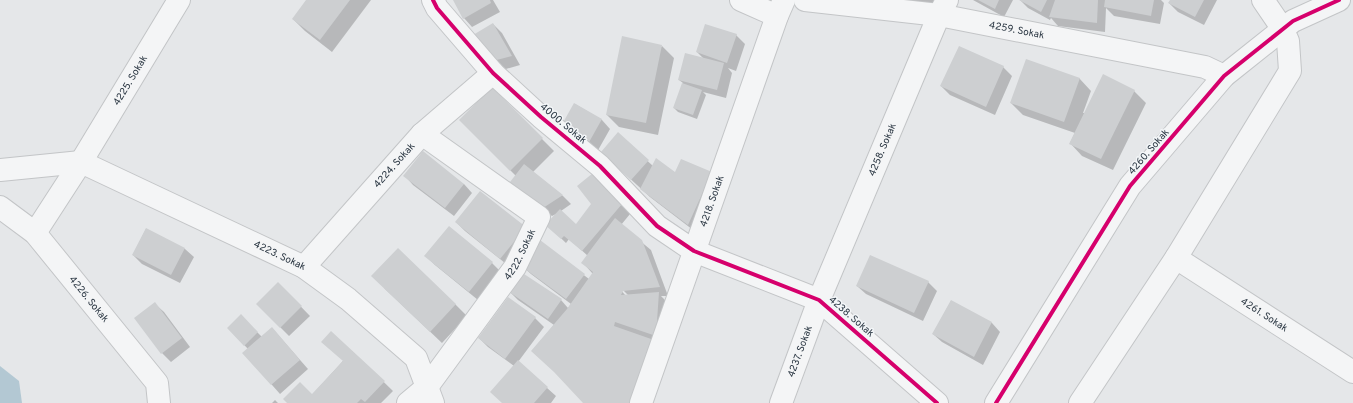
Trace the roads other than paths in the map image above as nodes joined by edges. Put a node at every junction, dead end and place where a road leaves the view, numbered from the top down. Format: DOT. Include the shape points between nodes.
graph roads {
  1 [pos="179,0"];
  2 [pos="433,0"];
  3 [pos="741,0"];
  4 [pos="805,0"];
  5 [pos="1263,0"];
  6 [pos="1306,0"];
  7 [pos="1339,0"];
  8 [pos="780,8"];
  9 [pos="943,8"];
  10 [pos="1288,24"];
  11 [pos="493,73"];
  12 [pos="1224,76"];
  13 [pos="422,134"];
  14 [pos="81,162"];
  15 [pos="0,170"];
  16 [pos="0,207"];
  17 [pos="35,233"];
  18 [pos="694,251"];
  19 [pos="1176,258"];
  20 [pos="304,267"];
  21 [pos="819,300"];
  22 [pos="1353,372"];
  23 [pos="430,395"];
  24 [pos="159,403"];
  25 [pos="408,403"];
  26 [pos="641,403"];
  27 [pos="781,403"];
  28 [pos="937,403"];
  29 [pos="996,403"];
  30 [pos="1080,403"];
  1 -- 14 [label="street, 4225. Sokak"];
  2 -- 11 [label="street, 4000. Sokak"];
  3 -- 8 [label="street"];
  4 -- 9 [label="street, 4259. Sokak"];
  5 -- 10 [label="street"];
  6 -- 10 [label="street"];
  7 -- 10 [label="street, 4260. Sokak"];
  8 -- 18 [label="street, 4218. Sokak"];
  9 -- 12 [label="street, 4259. Sokak" via="1205,66"];
  9 -- 21 [label="street, 4258. Sokak"];
  10 -- 12 [label="street, 4260. Sokak"];
  10 -- 19 [label="street" via="1290,71"];
  11 -- 13 [label="street, 4224. Sokak"];
  11 -- 18 [label="street, 4000. Sokak" via="600,166 657,226"];
  12 -- 29 [label="street, 4260. Sokak" via="1130,186"];
  13 -- 20 [label="street, 4224. Sokak"];
  13 -- 23 [label="street, 4222. Sokak" via="540,217 515,267"];
  14 -- 15 [label="street"];
  14 -- 17 [label="street, 4225. Sokak"];
  14 -- 20 [label="street, 4223. Sokak"];
  16 -- 17 [label="street, 4226. Sokak"];
  17 -- 24 [label="street, 4226. Sokak" via="157,383"];
  18 -- 21 [label="street, 4238. Sokak"];
  18 -- 26 [label="street, 4218. Sokak"];
  19 -- 22 [label="street, 4261. Sokak"];
  19 -- 30 [label="street"];
  20 -- 23 [label="street, 4223. Sokak" via="348,299 416,358"];
  21 -- 27 [label="street, 4237. Sokak"];
  21 -- 28 [label="street, 4238. Sokak"];
  23 -- 25 [label="street, 4222. Sokak"];
}
